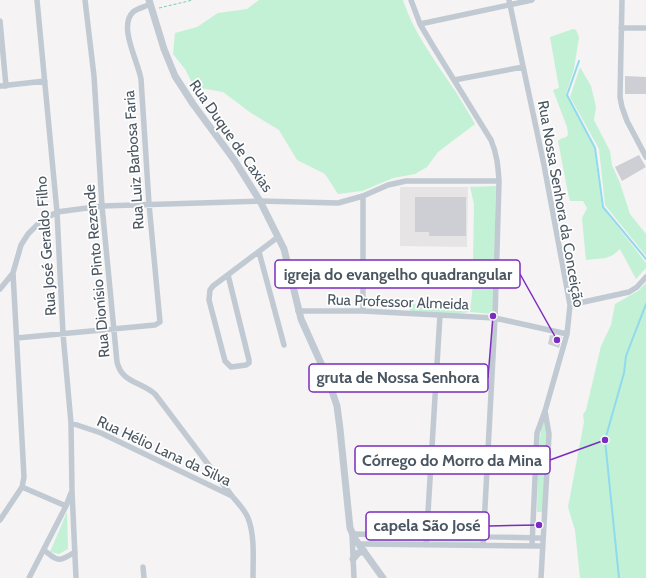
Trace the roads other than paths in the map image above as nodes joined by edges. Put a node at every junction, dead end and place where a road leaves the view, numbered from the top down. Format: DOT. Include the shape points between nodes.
graph roads {
  1 [pos="37,0"];
  2 [pos="85,0"];
  3 [pos="411,0"];
  4 [pos="532,0"];
  5 [pos="622,0"];
  6 [pos="510,2"];
  7 [pos="150,4"];
  8 [pos="0,21"];
  9 [pos="420,24"];
  10 [pos="621,28"];
  11 [pos="646,28"];
  12 [pos="523,67"];
  13 [pos="454,80"];
  14 [pos="45,81"];
  15 [pos="3,86"];
  16 [pos="646,157"];
  17 [pos="499,181"];
  18 [pos="363,196"];
  19 [pos="260,201"];
  20 [pos="149,204"];
  21 [pos="102,206"];
  22 [pos="56,212"];
  23 [pos="278,237"];
  24 [pos="259,252"];
  25 [pos="13,274"];
  26 [pos="228,276"];
  27 [pos="646,277"];
  28 [pos="0,288"];
  29 [pos="570,305"];
  30 [pos="298,311"];
  31 [pos="363,311"];
  32 [pos="440,315"];
  33 [pos="495,318"];
  34 [pos="114,328"];
  35 [pos="63,334"];
  36 [pos="568,334"];
  37 [pos="17,338"];
  38 [pos="284,345"];
  39 [pos="545,411"];
  40 [pos="71,423"];
  41 [pos="22,487"];
  42 [pos="72,491"];
  43 [pos="232,496"];
  44 [pos="66,506"];
  45 [pos="0,520"];
  46 [pos="352,534"];
  47 [pos="426,535"];
  48 [pos="483,537"];
  49 [pos="532,538"];
  50 [pos="542,538"];
  51 [pos="359,544"];
  52 [pos="426,545"];
  53 [pos="483,545"];
  54 [pos="532,546"];
  55 [pos="542,546"];
  56 [pos="44,550"];
  57 [pos="364,551"];
  58 [pos="75,552"];
  59 [pos="353,559"];
  60 [pos="143,567"];
  61 [pos="252,577"];
  62 [pos="29,578"];
  63 [pos="76,578"];
  64 [pos="144,578"];
  65 [pos="354,578"];
  66 [pos="383,578"];
  67 [pos="541,578"];
  1 -- 14 [label="street, Rua José Geraldo Filho"];
  2 -- 21 [label="street, Rua Dionísio Pinto Rezende" via="94,76"];
  3 -- 9 [label="street"];
  4 -- 6 [label="street"];
  5 -- 10 [label="street"];
  6 -- 9 [label="street"];
  6 -- 12 [label="street, Rua Nossa Senhora da Conceição"];
  7 -- 19 [label="street, Rua Duque de Caxias" via="175,76 227,148"];
  7 -- 20 [label="street, Rua Luiz Barbosa Faria" via="133,13 127,25 141,78"];
  8 -- 15 [label="street"];
  9 -- 13 [label="street"];
  10 -- 11 [label="street"];
  10 -- 16 [label="street" via="622,108"];
  12 -- 13 [label="street"];
  12 -- 29 [label="street, Rua Nossa Senhora da Conceição"];
  13 -- 17 [label="street" via="496,151"];
  14 -- 15 [label="street"];
  14 -- 22 [label="street, Rua José Geraldo Filho"];
  17 -- 18 [label="street" via="406,181 388,185"];
  17 -- 33 [label="street"];
  18 -- 19 [label="street" via="338,203"];
  18 -- 31 [label="street"];
  19 -- 20 [label="street"];
  19 -- 23 [label="street, Rua Duque de Caxias"];
  20 -- 21 [label="street"];
  20 -- 34 [label="street, Rua Luiz Barbosa Faria" via="160,322 155,325"];
  21 -- 22 [label="street"];
  21 -- 34 [label="street, Rua Dionísio Pinto Rezende"];
  22 -- 25 [label="street" via="41,221 28,234 21,246"];
  22 -- 35 [label="street, Rua José Geraldo Filho"];
  23 -- 24 [label="street"];
  23 -- 30 [label="street, Rua Duque de Caxias" via="288,260"];
  24 -- 26 [label="street"];
  24 -- 38 [label="street"];
  25 -- 28 [label="street"];
  25 -- 37 [label="street"];
  26 -- 26 [label="street" via="213,286 209,300 226,364 231,367 246,366 249,360"];
  27 -- 29 [label="street" via="629,292"];
  29 -- 36 [label="street, Rua Nossa Senhora da Conceição"];
  30 -- 31 [label="street, Rua Professor Almeida"];
  30 -- 46 [label="street, Rua Duque de Caxias" via="337,406"];
  31 -- 32 [label="street, Rua Professor Almeida"];
  32 -- 33 [label="street, Rua Professor Almeida"];
  32 -- 47 [label="street"];
  33 -- 36 [label="street, Rua Professor Almeida"];
  33 -- 48 [label="street"];
  34 -- 35 [label="street"];
  34 -- 43 [label="street, Rua Dionísio Pinto Rezende" via="119,370 155,394"];
  35 -- 37 [label="street"];
  35 -- 40 [label="street, Rua José Geraldo Filho"];
  36 -- 39 [label="street, Rua Nossa Senhora da Conceição"];
  37 -- 41 [label="street" via="24,465"];
  39 -- 49 [label="street, Rua Nossa Senhora da Conceição" via="537,434"];
  39 -- 50 [label="street, Rua Nossa Senhora da Conceição" via="549,434"];
  40 -- 42 [label="street, Rua José Geraldo Filho"];
  40 -- 43 [label="street, Rua Hélio Lana da Silva" via="101,434"];
  41 -- 44 [label="street"];
  41 -- 45 [label="street"];
  42 -- 44 [label="street"];
  42 -- 58 [label="street, Rua José Geraldo Filho"];
  43 -- 61 [label="street, Rua Hélio Lana da Silva" via="244,510 250,526"];
  44 -- 56 [label="street"];
  46 -- 47 [label="street"];
  46 -- 51 [label="street, Rua Duque de Caxias"];
  46 -- 59 [label="street"];
  47 -- 48 [label="street"];
  47 -- 52 [label="street"];
  48 -- 49 [label="street"];
  48 -- 53 [label="street"];
  49 -- 50 [label="street"];
  49 -- 54 [label="street, Rua Nossa Senhora da Conceição"];
  50 -- 55 [label="street, Rua Nossa Senhora da Conceição"];
  51 -- 52 [label="street"];
  51 -- 57 [label="street, Rua Duque de Caxias"];
  52 -- 53 [label="street"];
  53 -- 54 [label="street"];
  54 -- 55 [label="street"];
  55 -- 67 [label="street, Rua Nossa Senhora da Conceição"];
  56 -- 58 [label="street" via="58,560"];
  56 -- 62 [label="street"];
  57 -- 59 [label="street"];
  57 -- 66 [label="street, Rua Duque de Caxias"];
  58 -- 63 [label="street, Rua José Geraldo Filho"];
  59 -- 65 [label="street"];
  60 -- 64 [label="street"];
}
